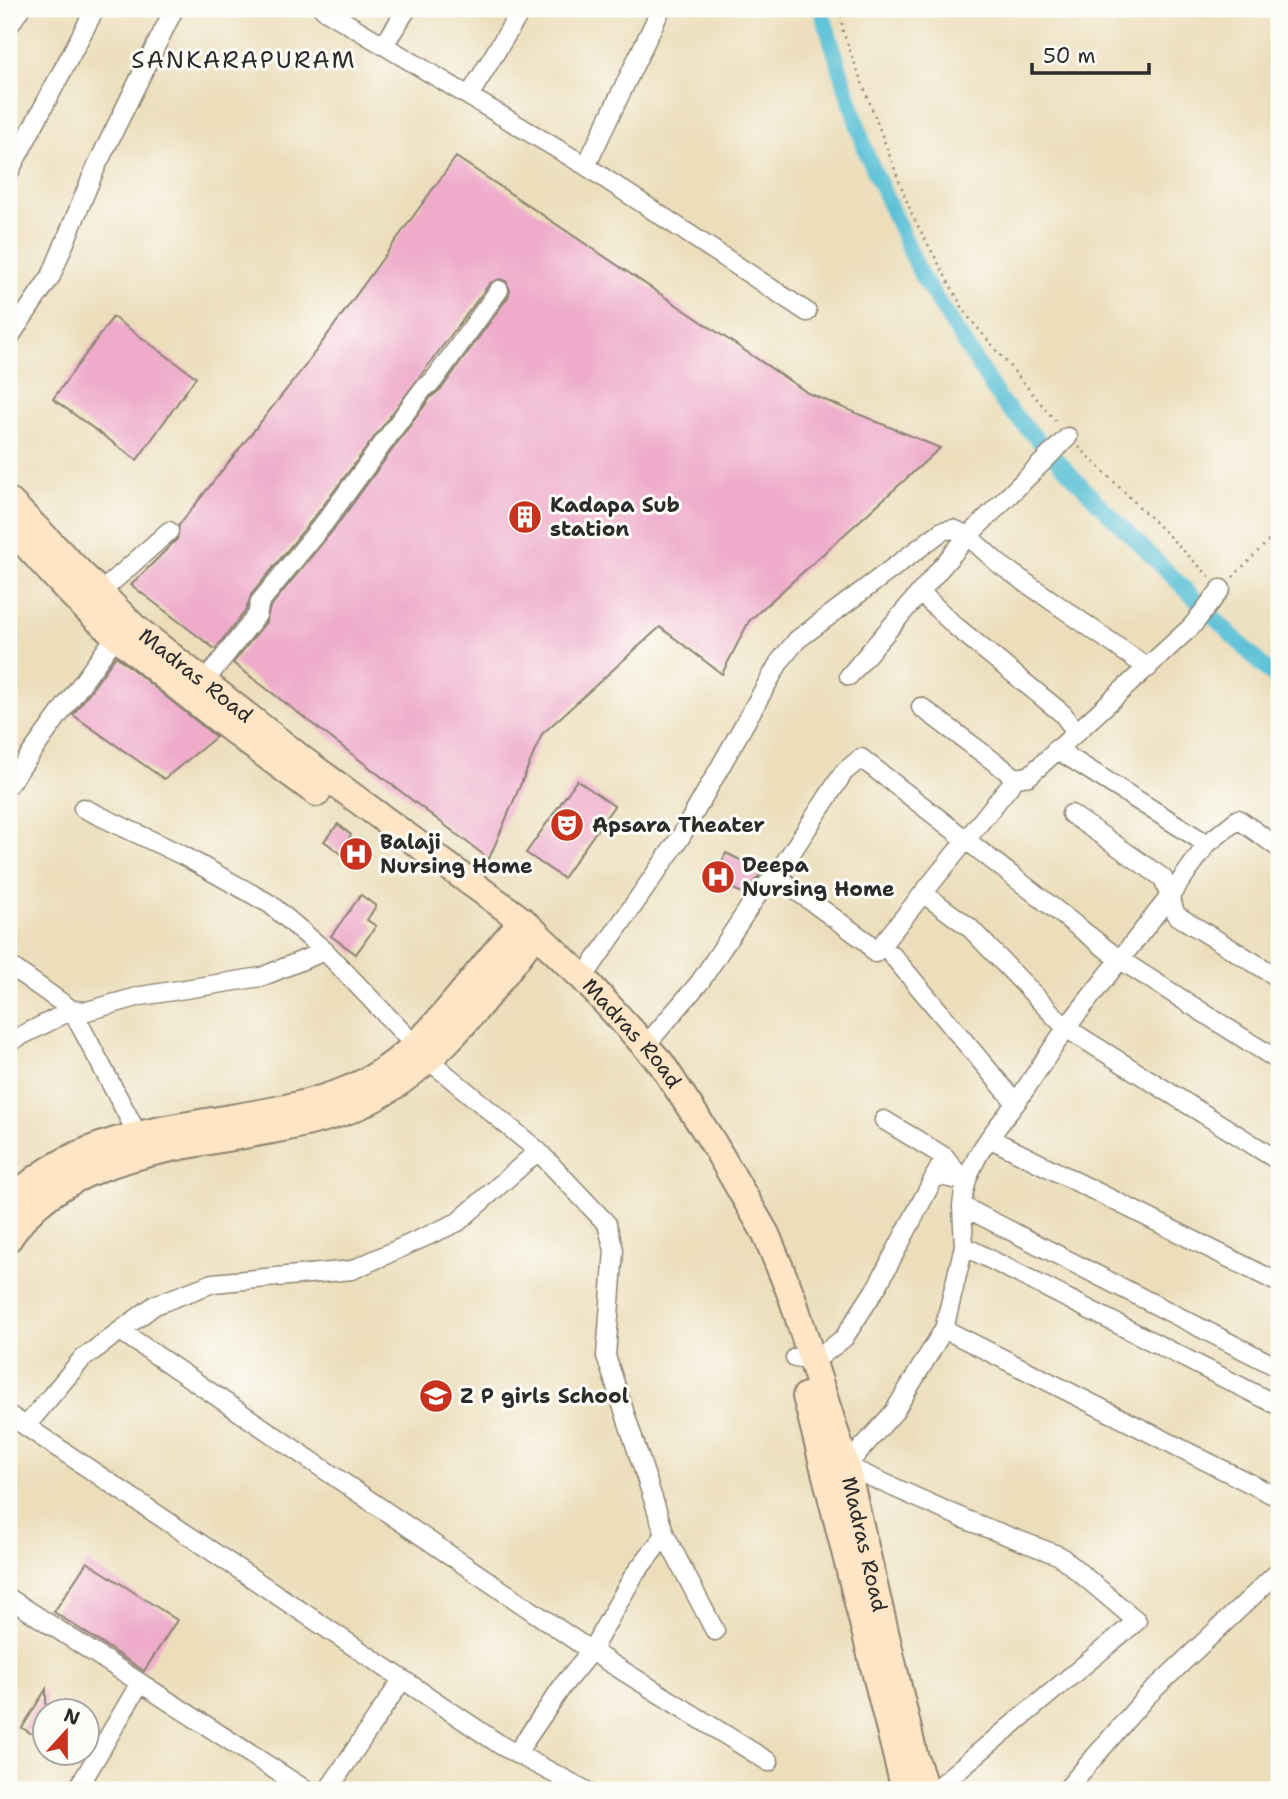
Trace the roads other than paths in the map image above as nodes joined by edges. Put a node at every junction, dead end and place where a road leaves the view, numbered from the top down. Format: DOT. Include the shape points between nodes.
graph roads {
  1 [pos="20,9"];
  2 [pos="95,9"];
  3 [pos="174,9"];
  4 [pos="323,9"];
  5 [pos="407,9"];
  6 [pos="522,9"];
  7 [pos="661,9"];
  8 [pos="9,26"];
  9 [pos="384,46"];
  10 [pos="469,96"];
  11 [pos="586,166"];
  12 [pos="9,172"];
  13 [pos="499,290"];
  14 [pos="807,312"];
  15 [pos="9,338"];
  16 [pos="1068,437"];
  17 [pos="9,501"];
  18 [pos="9,527"];
  19 [pos="169,531"];
  20 [pos="968,536"];
  21 [pos="101,592"];
  22 [pos="920,592"];
  23 [pos="1216,596"];
  24 [pos="116,636"];
  25 [pos="1148,668"];
  26 [pos="849,676"];
  27 [pos="204,682"];
  28 [pos="921,708"];
  29 [pos="1075,731"];
  30 [pos="1056,749"];
  31 [pos="1016,778"];
  32 [pos="9,784"];
  33 [pos="83,808"];
  34 [pos="1071,814"];
  35 [pos="966,841"];
  36 [pos="1207,845"];
  37 [pos="1279,848"];
  38 [pos="776,876"];
  39 [pos="924,894"];
  40 [pos="1170,897"];
  41 [pos="524,934"];
  42 [pos="325,951"];
  43 [pos="892,955"];
  44 [pos="1119,959"];
  45 [pos="9,965"];
  46 [pos="583,978"];
  47 [pos="1279,978"];
  48 [pos="72,1010"];
  49 [pos="1066,1028"];
  50 [pos="9,1042"];
  51 [pos="645,1046"];
  52 [pos="422,1053"];
  53 [pos="1279,1061"];
  54 [pos="1016,1103"];
  55 [pos="884,1120"];
  56 [pos="138,1135"];
  57 [pos="989,1138"];
  58 [pos="538,1151"];
  59 [pos="945,1157"];
  60 [pos="1279,1161"];
  61 [pos="935,1175"];
  62 [pos="963,1181"];
  63 [pos="9,1203"];
  64 [pos="962,1206"];
  65 [pos="9,1238"];
  66 [pos="964,1246"];
  67 [pos="1279,1283"];
  68 [pos="944,1329"];
  69 [pos="122,1332"];
  70 [pos="804,1360"];
  71 [pos="1279,1368"];
  72 [pos="1279,1406"];
  73 [pos="9,1415"];
  74 [pos="26,1426"];
  75 [pos="846,1466"];
  76 [pos="1279,1498"];
  77 [pos="665,1535"];
  78 [pos="1279,1571"];
  79 [pos="9,1598"];
  80 [pos="715,1631"];
  81 [pos="591,1651"];
  82 [pos="402,1680"];
  83 [pos="140,1683"];
  84 [pos="516,1754"];
  85 [pos="769,1762"];
  86 [pos="77,1790"];
  87 [pos="306,1790"];
  88 [pos="328,1790"];
  89 [pos="585,1790"];
  90 [pos="905,1790"];
  91 [pos="925,1790"];
  92 [pos="934,1790"];
  93 [pos="1066,1790"];
  1 -- 8 [label="street"];
  2 -- 12 [label="street"];
  3 -- 15 [label="street" via="96,167 51,276"];
  4 -- 9 [label="street"];
  5 -- 9 [label="street"];
  6 -- 10 [label="street"];
  7 -- 11 [label="street"];
  9 -- 10 [label="street"];
  10 -- 11 [label="street"];
  11 -- 14 [label="street"];
  13 -- 27 [label="street"];
  16 -- 20 [label="street"];
  17 -- 21 [label="main road, Madras Road"];
  18 -- 24 [label="main road"];
  19 -- 21 [label="street"];
  20 -- 22 [label="street"];
  20 -- 25 [label="street" via="999,564"];
  20 -- 46 [label="street" via="953,529 943,531 797,640 758,696 680,838"];
  21 -- 27 [label="main road, Madras Road" via="134,627"];
  22 -- 26 [label="street"];
  22 -- 29 [label="street" via="1063,714"];
  23 -- 25 [label="street"];
  24 -- 32 [label="street"];
  24 -- 41 [label="main road" via="231,731"];
  25 -- 29 [label="street"];
  27 -- 41 [label="main road, Madras Road"];
  28 -- 31 [label="street"];
  29 -- 30 [label="street"];
  30 -- 31 [label="street" via="1029,776"];
  30 -- 36 [label="street"];
  31 -- 35 [label="street"];
  33 -- 42 [label="street" via="270,904"];
  34 -- 40 [label="street" via="1163,878"];
  35 -- 38 [label="street" via="861,758 844,772"];
  35 -- 39 [label="street"];
  35 -- 44 [label="street"];
  36 -- 37 [label="street" via="1238,819"];
  36 -- 40 [label="street"];
  38 -- 39 [label="street" via="876,953"];
  38 -- 51 [label="street" via="760,891 700,982"];
  39 -- 49 [label="street" via="969,927"];
  40 -- 44 [label="street"];
  40 -- 47 [label="street" via="1176,915"];
  41 -- 46 [label="main road, Madras Road"];
  41 -- 52 [label="main road"];
  41 -- 70 [label="main road" via="644,1064 747,1233"];
  42 -- 48 [label="street" via="261,977 141,996 87,1011"];
  42 -- 52 [label="street"];
  43 -- 54 [label="street"];
  44 -- 49 [label="street"];
  44 -- 53 [label="street"];
  45 -- 48 [label="street"];
  46 -- 51 [label="main road, Madras Road"];
  48 -- 50 [label="street"];
  48 -- 56 [label="street"];
  49 -- 54 [label="street"];
  49 -- 60 [label="street"];
  51 -- 70 [label="main road, Madras Road" via="712,1141 766,1234"];
  52 -- 56 [label="main road" via="318,1100"];
  52 -- 58 [label="street"];
  52 -- 65 [label="main road" via="383,1093 348,1110 137,1158 74,1178 39,1203"];
  54 -- 57 [label="street"];
  55 -- 59 [label="street"];
  56 -- 63 [label="main road" via="53,1165"];
  57 -- 62 [label="street"];
  57 -- 67 [label="street"];
  58 -- 69 [label="street" via="458,1222 352,1270 214,1283 155,1305"];
  58 -- 77 [label="street" via="607,1224 614,1250 606,1356"];
  59 -- 61 [label="street"];
  59 -- 62 [label="street"];
  61 -- 62 [label="street"];
  61 -- 70 [label="street" via="844,1338"];
  62 -- 64 [label="street"];
  64 -- 66 [label="street"];
  64 -- 71 [label="street"];
  66 -- 68 [label="street"];
  66 -- 72 [label="street"];
  68 -- 75 [label="street" via="894,1412"];
  68 -- 76 [label="street"];
  69 -- 74 [label="street" via="82,1359"];
  69 -- 81 [label="street"];
  70 -- 75 [label="main road, Madras Road"];
  70 -- 90 [label="main road"];
  73 -- 74 [label="street"];
  74 -- 82 [label="street"];
  75 -- 91 [label="main road, Madras Road"];
  75 -- 92 [label="street" via="1060,1556 1137,1620"];
  77 -- 80 [label="street"];
  77 -- 81 [label="street" via="634,1575"];
  78 -- 93 [label="street" via="1146,1697"];
  79 -- 83 [label="street"];
  81 -- 84 [label="street"];
  81 -- 85 [label="street"];
  82 -- 84 [label="street"];
  82 -- 88 [label="street"];
  83 -- 86 [label="street"];
  83 -- 87 [label="street"];
  84 -- 89 [label="street"];
}
